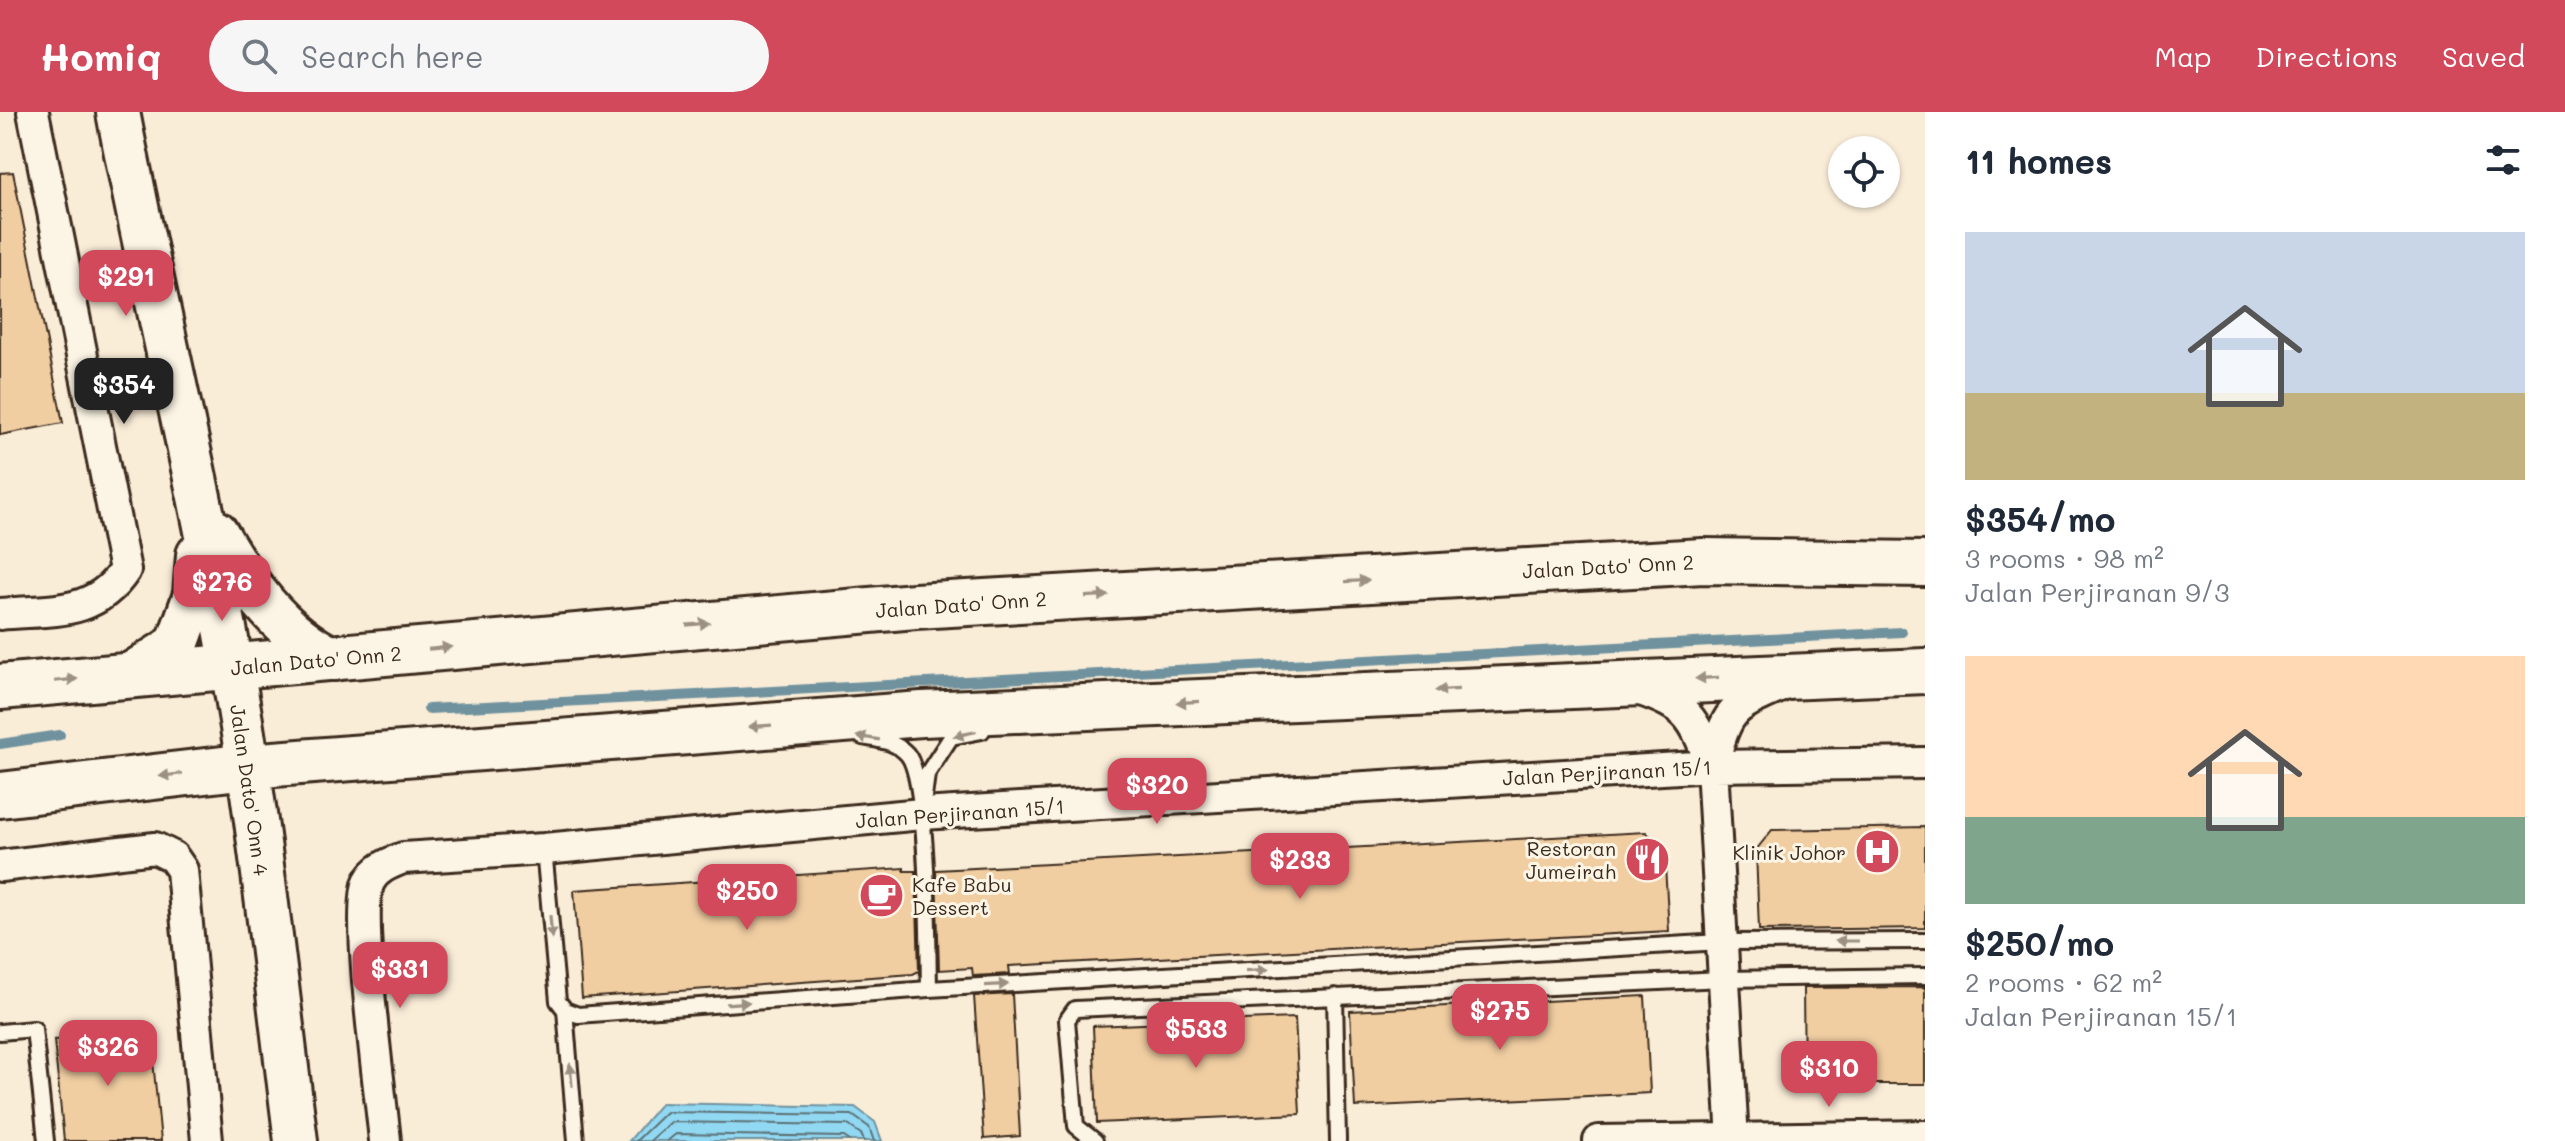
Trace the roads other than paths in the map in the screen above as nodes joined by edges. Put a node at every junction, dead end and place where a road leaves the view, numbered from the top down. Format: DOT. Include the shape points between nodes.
graph roads {
  1 [pos="33,112"];
  2 [pos="118,112"];
  3 [pos="203,510"];
  4 [pos="1925,564"];
  5 [pos="0,614"];
  6 [pos="334,659"];
  7 [pos="232,668"];
  8 [pos="1925,671"];
  9 [pos="133,673"];
  10 [pos="1811,673"];
  11 [pos="1619,682"];
  12 [pos="0,687"];
  13 [pos="806,723"];
  14 [pos="995,730"];
  15 [pos="1925,763"];
  16 [pos="248,766"];
  17 [pos="1712,766"];
  18 [pos="0,795"];
  19 [pos="922,814"];
  20 [pos="544,849"];
  21 [pos="0,866"];
  22 [pos="1925,941"];
  23 [pos="1721,942"];
  24 [pos="1925,976"];
  25 [pos="1723,979"];
  26 [pos="929,989"];
  27 [pos="1335,996"];
  28 [pos="565,1010"];
  29 [pos="0,1032"];
  30 [pos="1925,1136"];
  31 [pos="1733,1139"];
  32 [pos="46,1141"];
  33 [pos="207,1141"];
  34 [pos="296,1141"];
  35 [pos="385,1141"];
  36 [pos="576,1141"];
  37 [pos="1095,1141"];
  38 [pos="1338,1141"];
  39 [pos="1599,1141"];
  1 -- 5 [label="street" via="125,570 104,596 83,605"];
  2 -- 3 [label="main road, Jalan Dato' Onn 4"];
  3 -- 6 [label="main road" via="270,610 294,635"];
  3 -- 7 [label="main road, Jalan Dato' Onn 4"];
  3 -- 9 [label="main road" via="189,621 177,645"];
  6 -- 4 [label="main road, Jalan Dato' Onn 2, one-way" via="931,605 1703,561"];
  6 -- 7 [label="main road, Jalan Dato' Onn 2"];
  7 -- 9 [label="main road, Jalan Dato' Onn 2"];
  7 -- 16 [label="main road, Jalan Dato' Onn 4"];
  8 -- 10 [label="main road"];
  12 -- 9 [label="main road, Jalan Dato' Onn 2, one-way"];
  10 -- 11 [label="main road, one-way"];
  10 -- 17 [label="street" via="1734,707 1725,719"];
  11 -- 13 [label="main road, one-way" via="1025,717"];
  11 -- 17 [label="street" via="1657,695 1694,719"];
  13 -- 16 [label="main road, one-way"];
  19 -- 13 [label="lane, one-way" via="909,756 890,742"];
  14 -- 19 [label="lane, one-way" via="951,737 927,774"];
  15 -- 17 [label="street, Jalan Perjiranan 15/1"];
  16 -- 18 [label="main road, one-way"];
  16 -- 34 [label="main road, Jalan Dato' Onn 4"];
  17 -- 19 [label="street, Jalan Perjiranan 15/1"];
  17 -- 23 [label="street"];
  19 -- 20 [label="street, Jalan Perjiranan 15/1"];
  19 -- 26 [label="lane"];
  20 -- 28 [label="lane, one-way" via="558,1001"];
  20 -- 35 [label="street, Jalan Perjiranan 15/1" via="403,858 382,867 368,884 365,932"];
  21 -- 33 [label="street" via="155,848 173,857 182,870"];
  22 -- 23 [label="lane, one-way"];
  23 -- 25 [label="street"];
  26 -- 23 [label="lane, one-way"];
  24 -- 25 [label="lane"];
  25 -- 27 [label="lane"];
  25 -- 31 [label="street"];
  28 -- 26 [label="lane, one-way" via="578,1015"];
  27 -- 37 [label="lane" via="1075,1009 1067,1020 1076,1126"];
  27 -- 38 [label="lane"];
  36 -- 28 [label="lane, one-way"];
  29 -- 32 [label="lane" via="34,1029"];
  30 -- 31 [label="street"];
  31 -- 39 [label="street"];
}
